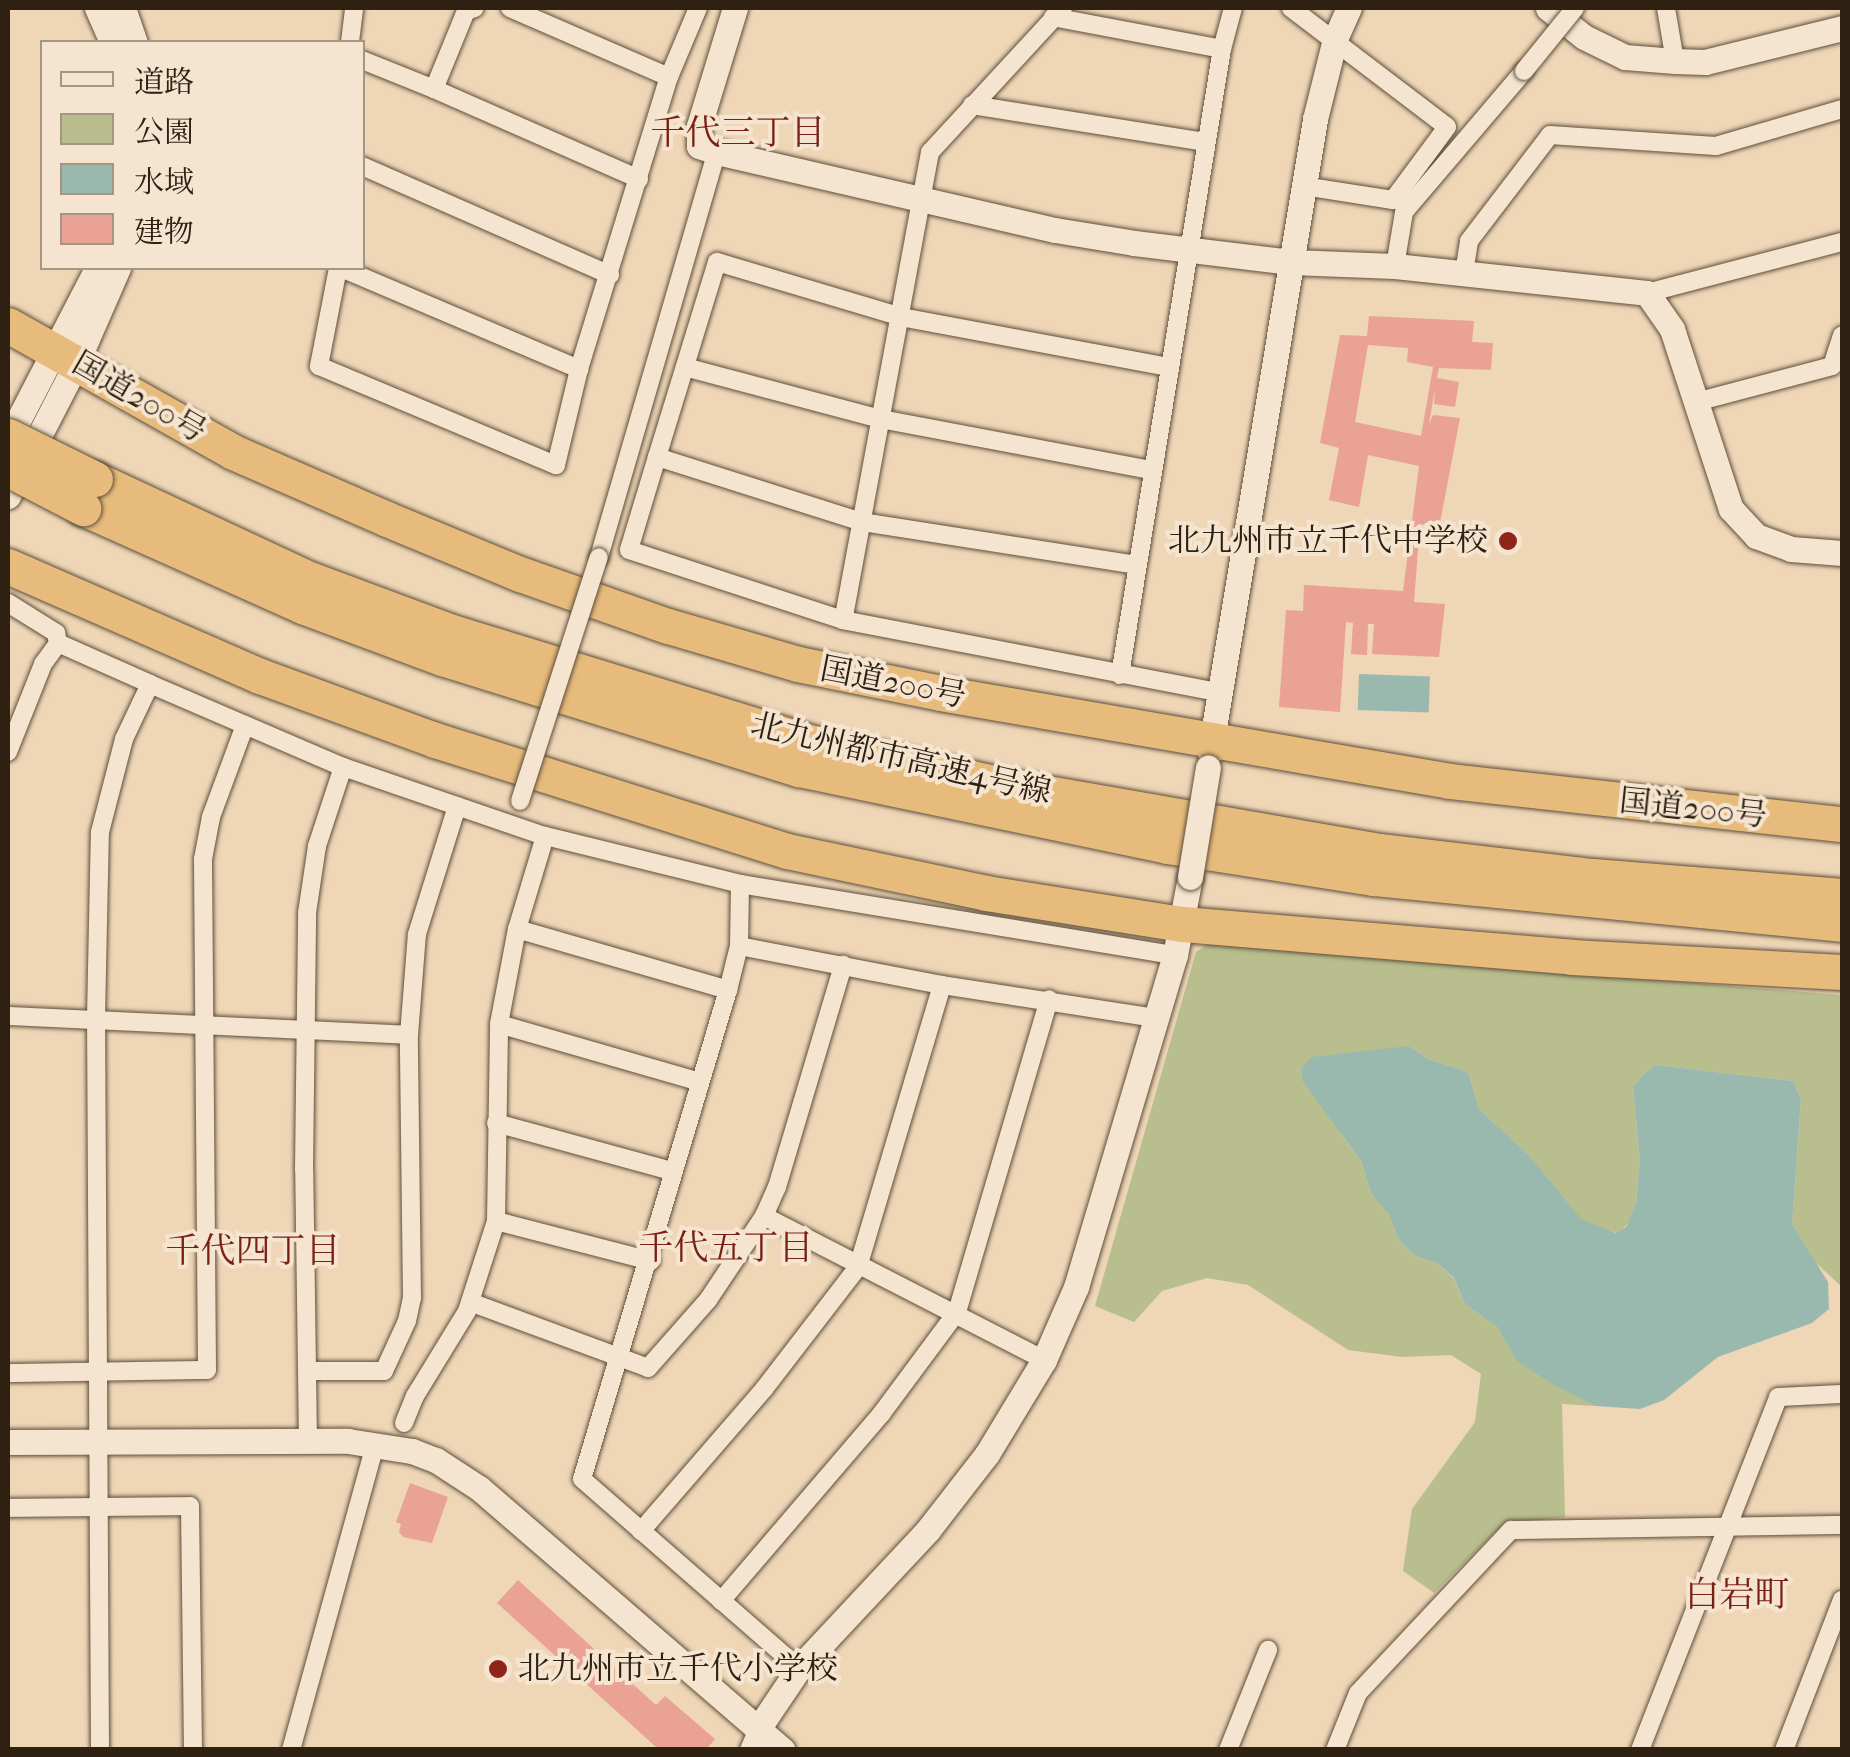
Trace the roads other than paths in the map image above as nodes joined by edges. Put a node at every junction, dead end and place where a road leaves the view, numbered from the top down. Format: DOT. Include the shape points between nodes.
graph roads {
  1 [pos="97,8"];
  2 [pos="123,8"];
  3 [pos="354,8"];
  4 [pos="475,8"];
  5 [pos="510,8"];
  6 [pos="698,8"];
  7 [pos="735,8"];
  8 [pos="1233,8"];
  9 [pos="1291,8"];
  10 [pos="1349,8"];
  11 [pos="1548,8"];
  12 [pos="1575,8"];
  13 [pos="1666,8"];
  14 [pos="1058,12"];
  15 [pos="1842,28"];
  16 [pos="1335,39"];
  17 [pos="111,40"];
  18 [pos="134,40"];
  19 [pos="350,40"];
  20 [pos="1222,49"];
  21 [pos="365,61"];
  22 [pos="1676,62"];
  23 [pos="670,77"];
  24 [pos="434,88"];
  25 [pos="972,105"];
  26 [pos="1842,109"];
  27 [pos="1206,142"];
  28 [pos="717,152"];
  29 [pos="365,167"];
  30 [pos="638,179"];
  31 [pos="1304,186"];
  32 [pos="924,202"];
  33 [pos="1842,242"];
  34 [pos="1189,249"];
  35 [pos="1291,262"];
  36 [pos="1395,266"];
  37 [pos="95,270"];
  38 [pos="117,270"];
  39 [pos="340,270"];
  40 [pos="345,270"];
  41 [pos="1464,273"];
  42 [pos="610,275"];
  43 [pos="1647,293"];
  44 [pos="902,317"];
  45 [pos="8,326"];
  46 [pos="1842,336"];
  47 [pos="67,358"];
  48 [pos="685,367"];
  49 [pos="1168,367"];
  50 [pos="579,369"];
  51 [pos="1696,402"];
  52 [pos="882,419"];
  53 [pos="8,438"];
  54 [pos="657,458"];
  55 [pos="8,469"];
  56 [pos="1150,470"];
  57 [pos="89,493"];
  58 [pos="8,496"];
  59 [pos="862,522"];
  60 [pos="1842,553"];
  61 [pos="1138,565"];
  62 [pos="8,566"];
  63 [pos="8,603"];
  64 [pos="842,620"];
  65 [pos="58,643"];
  66 [pos="1120,675"];
  67 [pos="150,684"];
  68 [pos="1218,692"];
  69 [pos="244,724"];
  70 [pos="8,752"];
  71 [pos="1210,754"];
  72 [pos="343,766"];
  73 [pos="457,806"];
  74 [pos="1842,824"];
  75 [pos="511,825"];
  76 [pos="545,836"];
  77 [pos="740,884"];
  78 [pos="1842,896"];
  79 [pos="1842,924"];
  80 [pos="517,929"];
  81 [pos="1178,939"];
  82 [pos="739,946"];
  83 [pos="842,965"];
  84 [pos="1842,972"];
  85 [pos="942,985"];
  86 [pos="728,990"];
  87 [pos="1049,999"];
  88 [pos="8,1016"];
  89 [pos="96,1018"];
  90 [pos="1154,1018"];
  91 [pos="499,1024"];
  92 [pos="201,1026"];
  93 [pos="305,1033"];
  94 [pos="410,1035"];
  95 [pos="700,1082"];
  96 [pos="496,1123"];
  97 [pos="672,1171"];
  98 [pos="764,1216"];
  99 [pos="496,1221"];
  100 [pos="650,1261"];
  101 [pos="858,1267"];
  102 [pos="470,1302"];
  103 [pos="957,1312"];
  104 [pos="618,1360"];
  105 [pos="1044,1360"];
  106 [pos="99,1371"];
  107 [pos="306,1372"];
  108 [pos="8,1374"];
  109 [pos="1842,1394"];
  110 [pos="404,1423"];
  111 [pos="8,1442"];
  112 [pos="308,1442"];
  113 [pos="97,1443"];
  114 [pos="375,1446"];
  115 [pos="8,1508"];
  116 [pos="97,1508"];
  117 [pos="1730,1525"];
  118 [pos="1842,1525"];
  119 [pos="641,1531"];
  120 [pos="1842,1600"];
  121 [pos="721,1601"];
  122 [pos="1268,1650"];
  123 [pos="799,1668"];
  124 [pos="754,1739"];
  125 [pos="100,1750"];
  126 [pos="193,1750"];
  127 [pos="290,1750"];
  128 [pos="783,1750"];
  129 [pos="1228,1750"];
  130 [pos="1335,1750"];
  131 [pos="1640,1750"];
  132 [pos="1784,1750"];
  1 -- 17 [label="street"];
  2 -- 18 [label="street"];
  3 -- 19 [label="street"];
  4 -- 24 [label="street" via="466,12"];
  5 -- 23 [label="street"];
  6 -- 23 [label="street"];
  7 -- 28 [label="street" via="699,126 699,146"];
  8 -- 20 [label="street"];
  9 -- 16 [label="street"];
  10 -- 16 [label="street"];
  11 -- 22 [label="street" via="1584,37 1625,57"];
  12 -- 36 [label="street, bridge" via="1404,212"];
  13 -- 22 [label="street"];
  14 -- 20 [label="street"];
  14 -- 25 [label="street"];
  15 -- 22 [label="street" via="1705,62"];
  16 -- 31 [label="street"];
  16 -- 31 [label="street" via="1447,127 1393,200"];
  20 -- 27 [label="street"];
  21 -- 24 [label="street"];
  23 -- 30 [label="street"];
  24 -- 30 [label="street"];
  25 -- 27 [label="street"];
  25 -- 32 [label="street" via="930,152"];
  26 -- 41 [label="street" via="1716,146 1550,135 1469,241"];
  27 -- 34 [label="street"];
  28 -- 32 [label="street"];
  28 -- 75 [label="street, bridge" via="599,558"];
  29 -- 42 [label="street"];
  30 -- 42 [label="street"];
  31 -- 35 [label="street"];
  32 -- 34 [label="street"];
  32 -- 44 [label="street"];
  33 -- 43 [label="street"];
  34 -- 35 [label="street"];
  34 -- 49 [label="street"];
  35 -- 36 [label="street"];
  35 -- 68 [label="street"];
  36 -- 41 [label="street"];
  37 -- 47 [label="street"];
  38 -- 47 [label="street"];
  39 -- 50 [label="street" via="319,366 556,465"];
  40 -- 50 [label="street"];
  41 -- 43 [label="street"];
  42 -- 50 [label="street"];
  43 -- 51 [label="street" via="1672,329"];
  44 -- 48 [label="street" via="717,262"];
  44 -- 49 [label="street"];
  44 -- 52 [label="street"];
  45 -- 47 [label="highway, 国道200号"];
  46 -- 51 [label="street" via="1832,366"];
  47 -- 53 [label="street"];
  47 -- 58 [label="street"];
  47 -- 71 [label="highway, 国道200号" via="232,452 520,574 668,626"];
  48 -- 52 [label="street"];
  48 -- 54 [label="street"];
  49 -- 56 [label="street"];
  51 -- 60 [label="street" via="1731,509 1756,536 1791,549"];
  52 -- 56 [label="street"];
  52 -- 59 [label="street"];
  53 -- 57 [label="highway, 北九州都市高速4号線, bridge"];
  54 -- 59 [label="street"];
  54 -- 64 [label="street" via="629,550"];
  55 -- 57 [label="highway, 北九州都市高速4号線, bridge"];
  56 -- 61 [label="street"];
  57 -- 78 [label="highway, 北九州都市高速4号線" via="452,632 809,742 1008,786 1379,852"];
  57 -- 79 [label="highway, 北九州都市高速4号線" via="302,606 442,658 798,769 1167,846 1374,878"];
  59 -- 61 [label="street"];
  59 -- 64 [label="street"];
  61 -- 66 [label="street"];
  62 -- 81 [label="highway" via="260,676 616,800 805,855"];
  63 -- 65 [label="street" via="56,634"];
  64 -- 66 [label="street"];
  65 -- 67 [label="street"];
  65 -- 70 [label="street"];
  66 -- 68 [label="street"];
  67 -- 69 [label="street"];
  67 -- 89 [label="street" via="124,739 100,832"];
  68 -- 71 [label="street"];
  69 -- 72 [label="street"];
  69 -- 92 [label="street" via="210,817 203,860"];
  71 -- 74 [label="highway, 国道200号"];
  71 -- 81 [label="street, bridge"];
  72 -- 73 [label="street"];
  72 -- 93 [label="street" via="317,846"];
  73 -- 75 [label="street"];
  73 -- 94 [label="street" via="416,934"];
  75 -- 76 [label="street"];
  76 -- 77 [label="street"];
  76 -- 80 [label="street"];
  77 -- 81 [label="street"];
  77 -- 82 [label="street"];
  80 -- 86 [label="street"];
  80 -- 91 [label="street"];
  81 -- 84 [label="highway"];
  81 -- 90 [label="street"];
  82 -- 83 [label="street"];
  82 -- 86 [label="street"];
  83 -- 85 [label="street"];
  83 -- 98 [label="street"];
  85 -- 87 [label="street"];
  85 -- 101 [label="street"];
  86 -- 95 [label="street"];
  87 -- 90 [label="street"];
  87 -- 103 [label="street"];
  88 -- 89 [label="street"];
  89 -- 92 [label="street"];
  89 -- 106 [label="street"];
  90 -- 105 [label="street" via="1076,1287"];
  91 -- 95 [label="street"];
  91 -- 96 [label="street"];
  92 -- 93 [label="street"];
  92 -- 106 [label="street" via="207,1370"];
  93 -- 94 [label="street"];
  93 -- 107 [label="street"];
  94 -- 107 [label="street" via="407,1321 384,1371"];
  95 -- 97 [label="street"];
  96 -- 97 [label="street"];
  96 -- 99 [label="street"];
  97 -- 100 [label="street"];
  98 -- 101 [label="street"];
  98 -- 104 [label="street" via="708,1300 648,1368"];
  99 -- 100 [label="street"];
  99 -- 102 [label="street"];
  100 -- 104 [label="street"];
  101 -- 103 [label="street"];
  101 -- 119 [label="street"];
  102 -- 104 [label="street"];
  102 -- 110 [label="street"];
  103 -- 105 [label="street"];
  103 -- 121 [label="street" via="882,1413"];
  104 -- 119 [label="street" via="582,1479"];
  105 -- 123 [label="street" via="1006,1427 928,1530"];
  106 -- 108 [label="street"];
  106 -- 113 [label="street"];
  107 -- 112 [label="street"];
  109 -- 117 [label="street" via="1778,1397"];
  111 -- 113 [label="street"];
  112 -- 113 [label="street"];
  112 -- 114 [label="street"];
  113 -- 116 [label="street"];
  114 -- 124 [label="street" via="436,1460 479,1488"];
  114 -- 127 [label="street"];
  115 -- 116 [label="street"];
  116 -- 125 [label="street"];
  116 -- 126 [label="street" via="190,1506"];
  117 -- 118 [label="street"];
  117 -- 130 [label="street" via="1510,1530 1358,1693"];
  117 -- 131 [label="street"];
  119 -- 121 [label="street"];
  120 -- 132 [label="street"];
  121 -- 123 [label="street"];
  122 -- 129 [label="street"];
  123 -- 124 [label="street"];
  124 -- 128 [label="street"];
}
